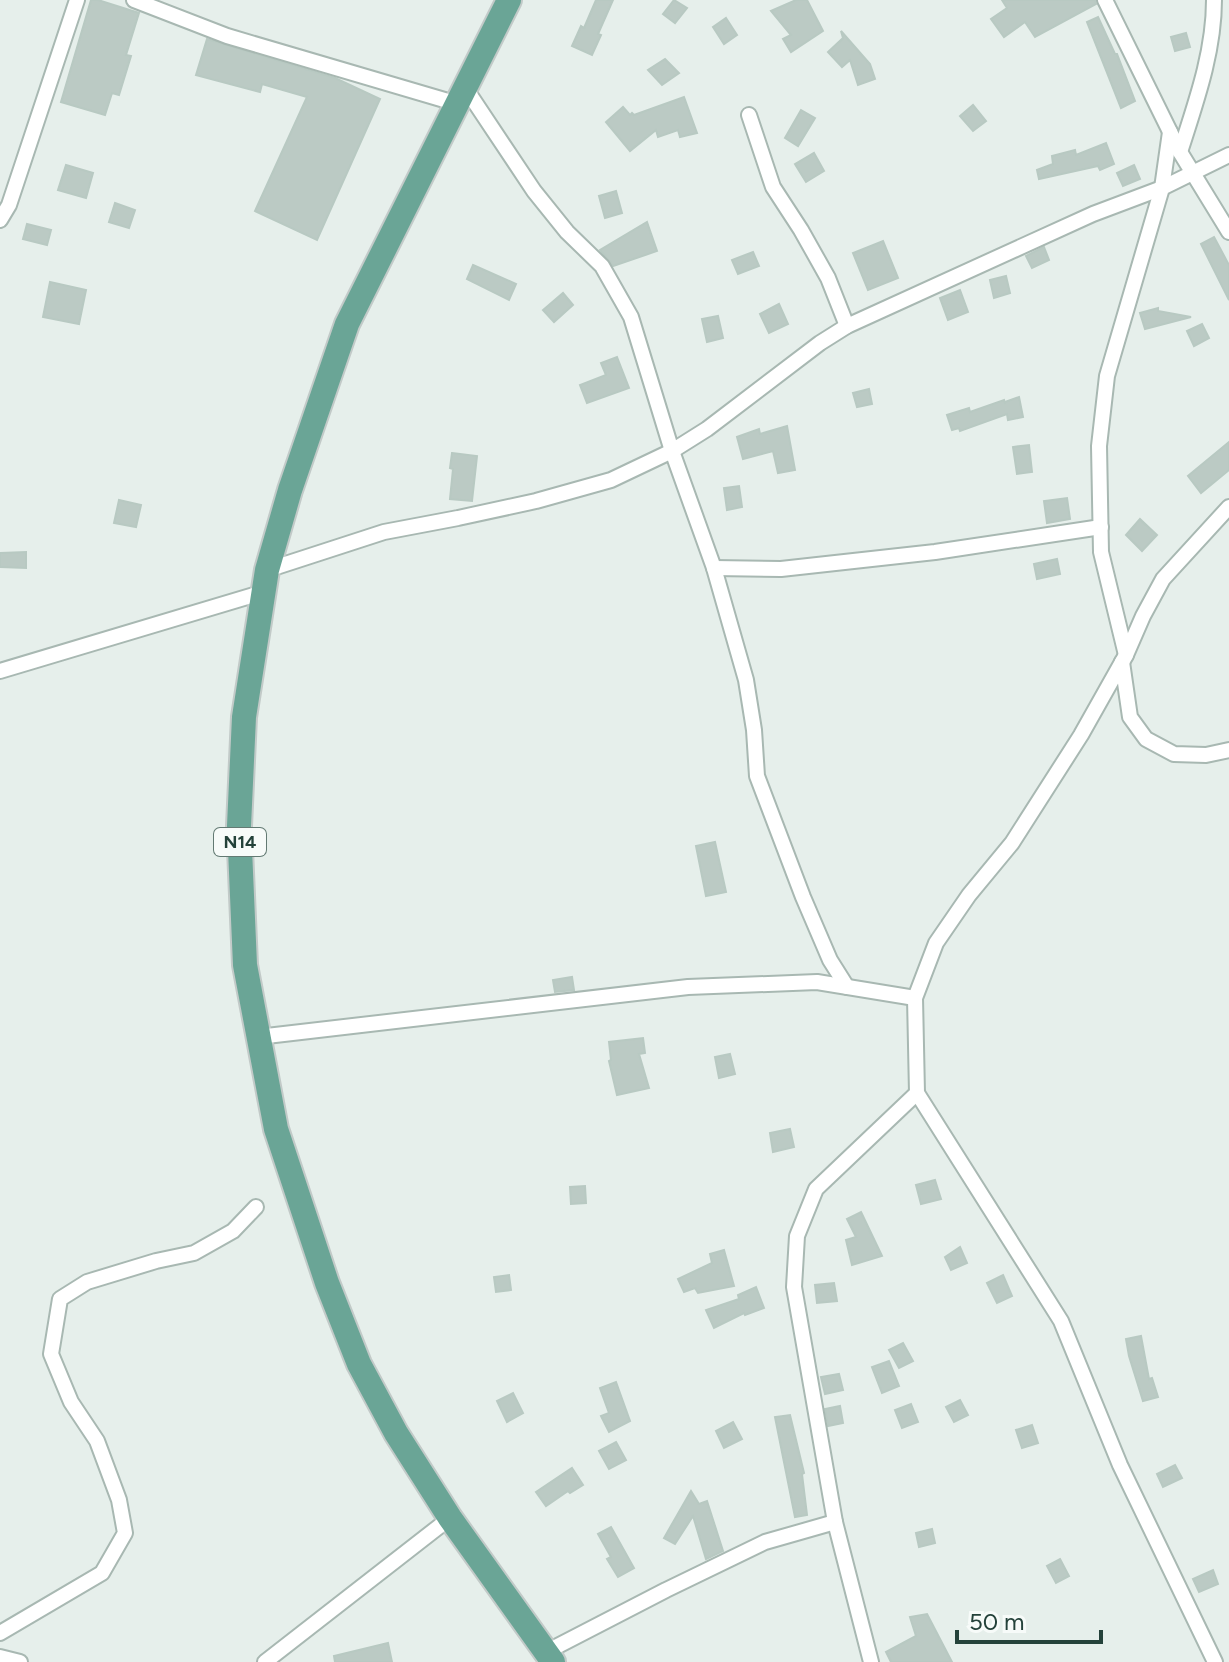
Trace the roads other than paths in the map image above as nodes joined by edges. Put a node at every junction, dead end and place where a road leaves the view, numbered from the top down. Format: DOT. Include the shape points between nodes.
graph roads {
  1 [pos="77,0"];
  2 [pos="134,0"];
  3 [pos="509,0"];
  4 [pos="1105,0"];
  5 [pos="1214,0"];
  6 [pos="462,97"];
  7 [pos="749,115"];
  8 [pos="1170,132"];
  9 [pos="1180,152"];
  10 [pos="1229,155"];
  11 [pos="1192,175"];
  12 [pos="1162,188"];
  13 [pos="0,220"];
  14 [pos="1229,232"];
  15 [pos="847,326"];
  16 [pos="672,451"];
  17 [pos="1229,507"];
  18 [pos="1101,527"];
  19 [pos="714,568"];
  20 [pos="266,581"];
  21 [pos="1124,659"];
  22 [pos="0,671"];
  23 [pos="1229,750"];
  24 [pos="847,987"];
  25 [pos="915,998"];
  26 [pos="258,1037"];
  27 [pos="917,1093"];
  28 [pos="256,1207"];
  29 [pos="450,1518"];
  30 [pos="835,1522"];
  31 [pos="0,1633"];
  32 [pos="550,1657"];
  33 [pos="1,1658"];
  34 [pos="20,1662"];
  35 [pos="265,1662"];
  36 [pos="871,1662"];
  37 [pos="1215,1662"];
  1 -- 13 [label="street"];
  2 -- 6 [label="street" via="227,36"];
  3 -- 6 [label="main road, N14"];
  4 -- 8 [label="street"];
  5 -- 9 [label="street" via="1201,88"];
  6 -- 16 [label="street" via="567,232 602,266 631,317"];
  6 -- 20 [label="main road, N14" via="347,324 290,490"];
  7 -- 15 [label="street" via="773,187 828,278"];
  8 -- 9 [label="street"];
  8 -- 12 [label="street"];
  9 -- 11 [label="street"];
  10 -- 11 [label="street"];
  11 -- 12 [label="street"];
  11 -- 14 [label="street"];
  12 -- 15 [label="street"];
  12 -- 18 [label="street" via="1107,376 1099,446"];
  15 -- 16 [label="street"];
  16 -- 19 [label="street"];
  16 -- 20 [label="street" via="611,480 384,532"];
  17 -- 21 [label="street" via="1163,579"];
  18 -- 19 [label="street" via="796,568"];
  18 -- 21 [label="street" via="1101,552"];
  19 -- 24 [label="street" via="746,680 757,776 803,897"];
  20 -- 22 [label="street"];
  20 -- 26 [label="main road, N14" via="244,717 239,826 245,965"];
  21 -- 23 [label="street" via="1130,717 1146,739 1174,754"];
  21 -- 25 [label="street" via="1012,843 936,943"];
  24 -- 25 [label="street"];
  24 -- 26 [label="street" via="817,982 688,987"];
  25 -- 27 [label="street"];
  26 -- 29 [label="main road, N14" via="276,1129 359,1364"];
  27 -- 30 [label="street" via="816,1189 797,1236 794,1287"];
  27 -- 37 [label="street" via="1061,1321 1120,1465"];
  28 -- 31 [label="street" via="233,1231 194,1253 87,1282 60,1299 51,1354 71,1402 97,1441 125,1533 102,1573"];
  29 -- 32 [label="main road, N14"];
  29 -- 35 [label="street"];
  30 -- 32 [label="street" via="765,1542 666,1590"];
  30 -- 36 [label="street"];
  33 -- 34 [label="street"];
}
